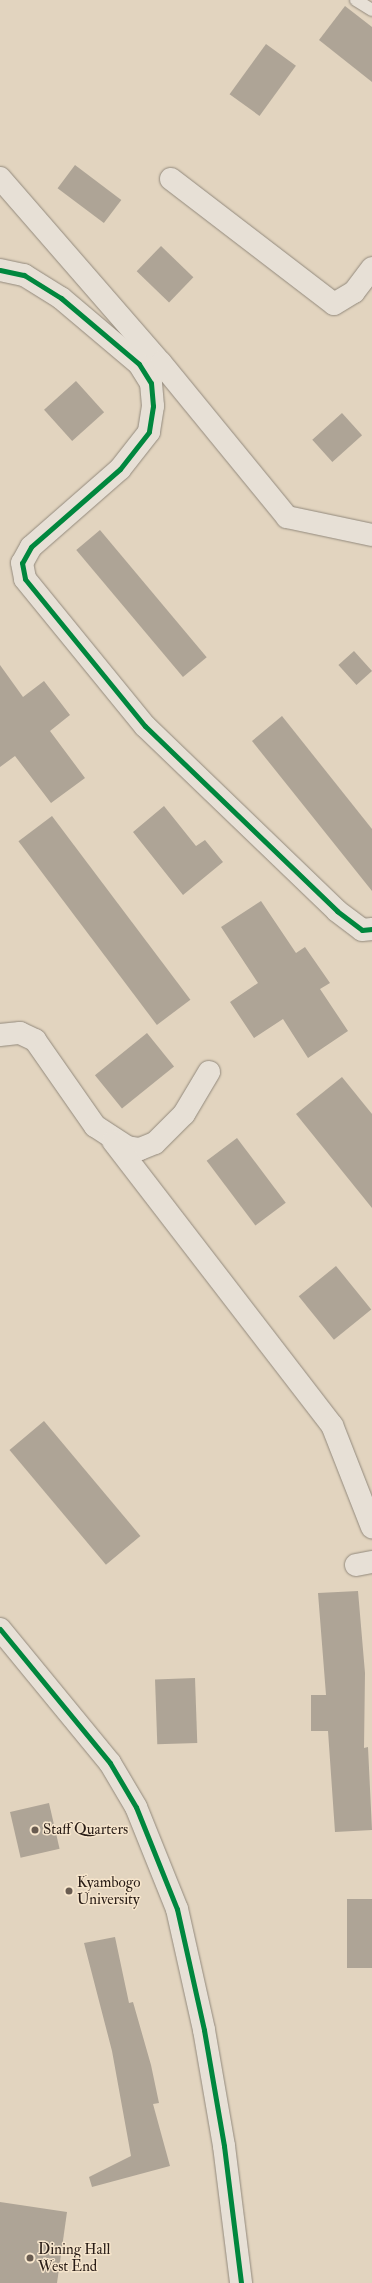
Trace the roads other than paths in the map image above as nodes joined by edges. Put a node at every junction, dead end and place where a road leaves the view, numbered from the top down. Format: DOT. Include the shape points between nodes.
graph roads {
  1 [pos="356,0"];
  2 [pos="372,10"];
  3 [pos="0,178"];
  4 [pos="171,179"];
  5 [pos="372,268"];
  6 [pos="0,270"];
  7 [pos="372,536"];
  8 [pos="372,929"];
  9 [pos="0,1035"];
  10 [pos="209,1072"];
  11 [pos="113,1141"];
  12 [pos="372,1527"];
  13 [pos="0,1629"];
  14 [pos="241,2283"];
  1 -- 2 [label="lane"];
  3 -- 7 [label="street" via="161,363 287,517"];
  4 -- 5 [label="street" via="334,304 354,292"];
  6 -- 8 [label="street" via="24,275 61,298 139,364 151,383 153,406 149,432 120,469 31,547 22,563 25,579 145,726 337,911 362,930"];
  9 -- 11 [label="street" via="20,1034 35,1040 95,1126"];
  10 -- 11 [label="street" via="184,1114 155,1143 140,1149"];
  11 -- 12 [label="street" via="332,1426"];
  13 -- 14 [label="street" via="110,1764 136,1807 177,1909 204,2030 223,2138"];
}
